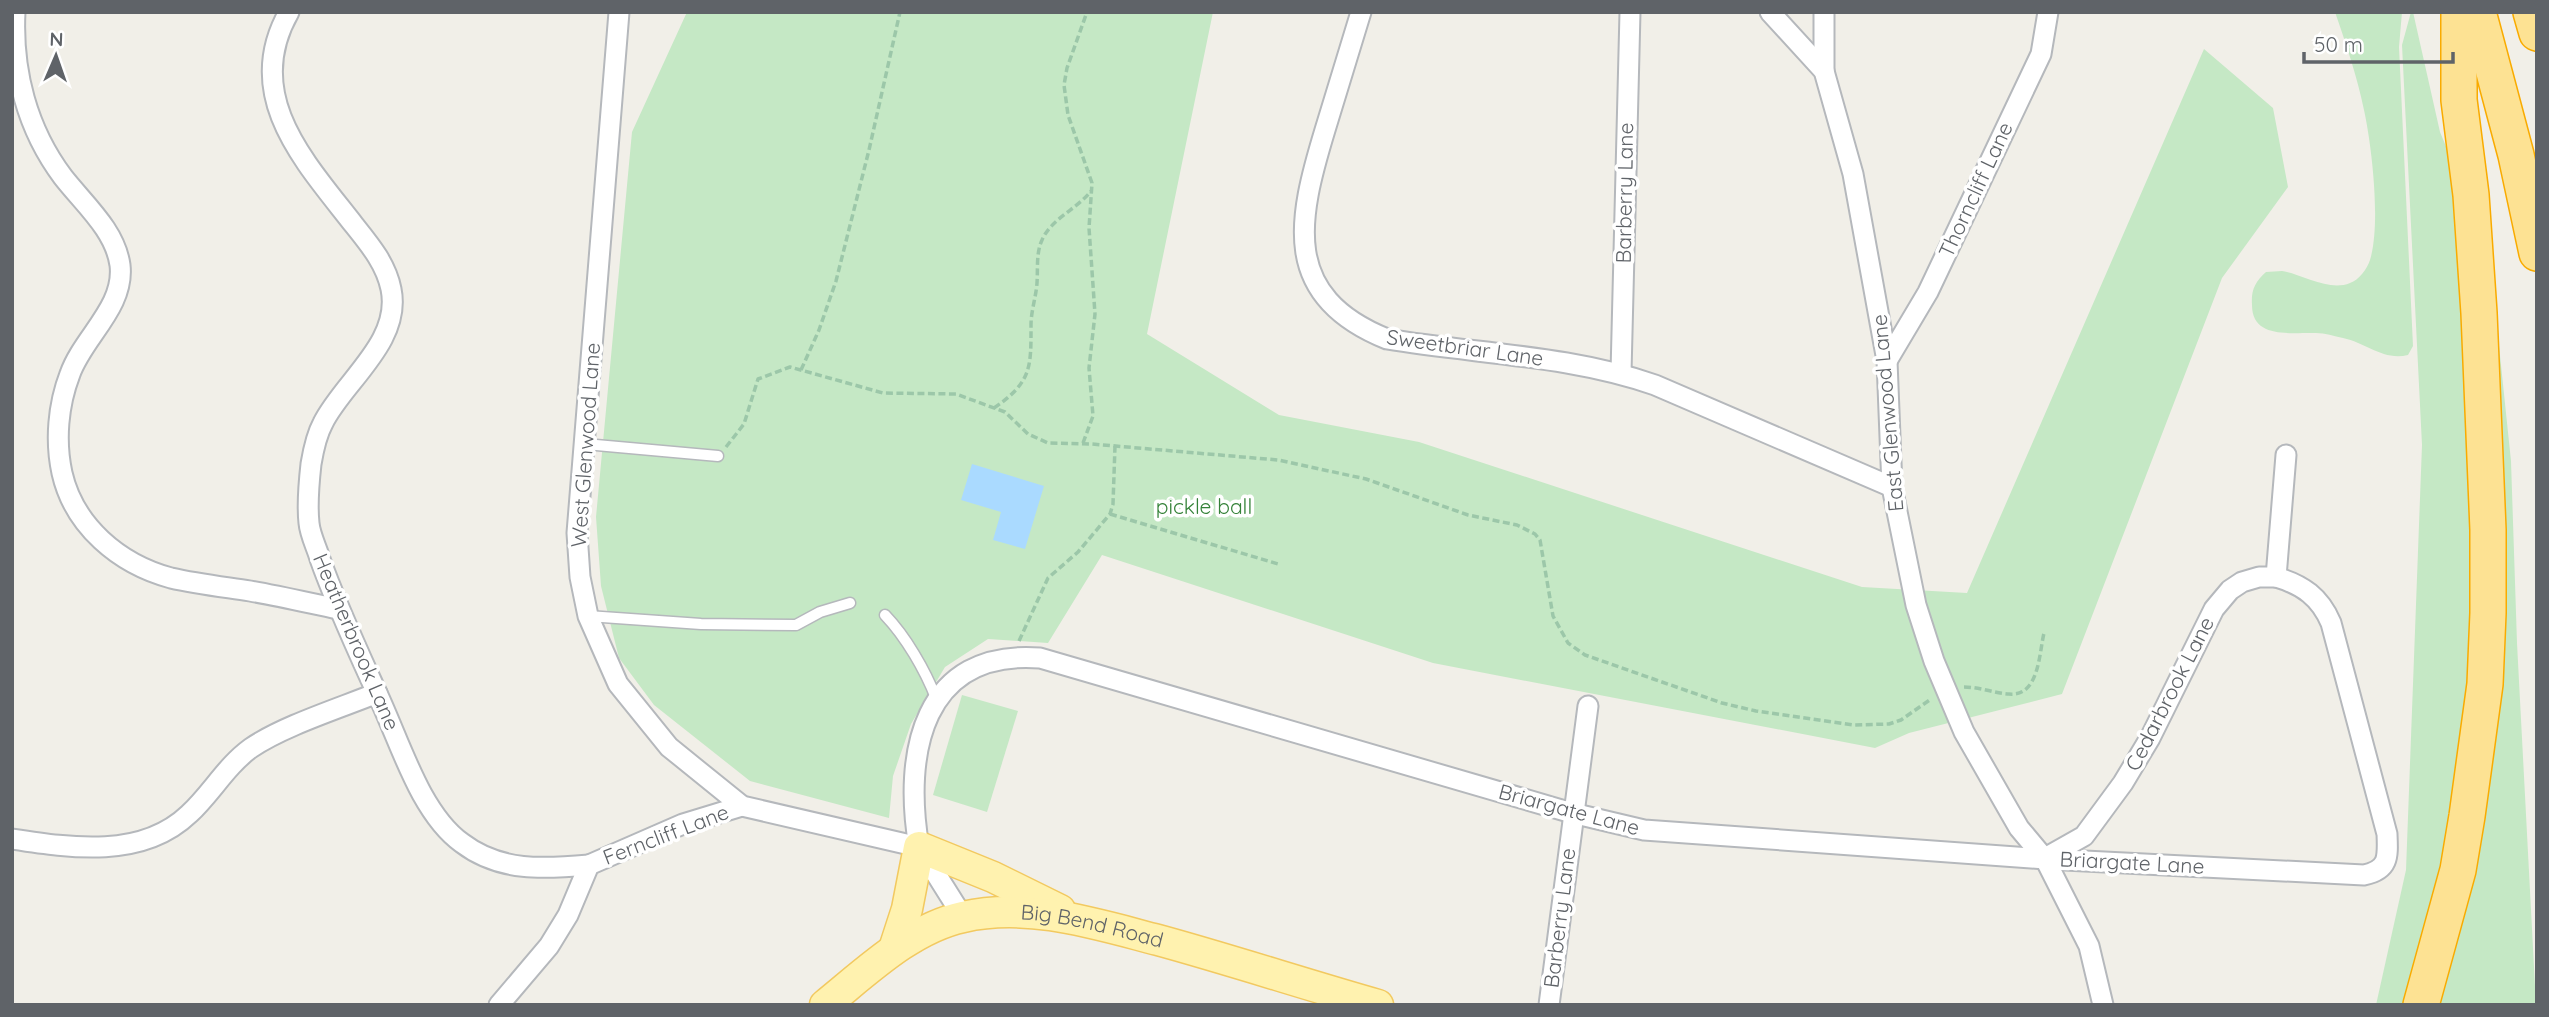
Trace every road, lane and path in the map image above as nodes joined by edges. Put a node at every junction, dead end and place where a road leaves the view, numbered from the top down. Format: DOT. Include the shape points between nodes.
graph roads {
  1 [pos="15,12"];
  2 [pos="289,12"];
  3 [pos="619,12"];
  4 [pos="900,12"];
  5 [pos="1087,12"];
  6 [pos="1361,12"];
  7 [pos="1630,12"];
  8 [pos="1770,12"];
  9 [pos="1824,12"];
  10 [pos="2048,12"];
  11 [pos="2459,12"];
  12 [pos="2478,12"];
  13 [pos="2531,12"];
  14 [pos="2537,33"];
  15 [pos="1824,71"];
  16 [pos="1093,190"];
  17 [pos="2537,253"];
  18 [pos="1887,361"];
  19 [pos="801,371"];
  20 [pos="1621,373"];
  21 [pos="994,408"];
  22 [pos="1083,443"];
  23 [pos="585,444"];
  24 [pos="1114,446"];
  25 [pos="2286,455"];
  26 [pos="719,456"];
  27 [pos="1892,487"];
  28 [pos="1110,514"];
  29 [pos="1278,564"];
  30 [pos="2276,577"];
  31 [pos="850,603"];
  32 [pos="338,609"];
  33 [pos="886,615"];
  34 [pos="588,616"];
  35 [pos="2044,633"];
  36 [pos="1018,656"];
  37 [pos="377,693"];
  38 [pos="1946,693"];
  39 [pos="936,698"];
  40 [pos="1588,706"];
  41 [pos="742,806"];
  42 [pos="1572,813"];
  43 [pos="12,839"];
  44 [pos="919,847"];
  45 [pos="2045,859"];
  46 [pos="589,865"];
  47 [pos="963,917"];
  48 [pos="1079,919"];
  49 [pos="894,949"];
  50 [pos="2420,1004"];
  51 [pos="499,1005"];
  52 [pos="825,1005"];
  53 [pos="1378,1005"];
  54 [pos="1549,1005"];
  55 [pos="2103,1005"];
  1 -- 32 [label="street" via="18,74 41,140 102,225 120,265 114,301 83,347 61,402 60,462 78,516 114,550 170,578"];
  2 -- 32 [label="street, Heatherbrook Lane" via="276,45 273,72 282,122 295,149 375,252 392,293 386,332 322,424 311,465 309,525"];
  3 -- 23 [label="street, West Glenwood Lane"];
  4 -- 19 [label="path" via="836,281"];
  5 -- 16 [label="path" via="1064,85 1068,115"];
  6 -- 20 [label="street, Sweetbriar Lane" via="1305,207 1306,258 1325,295 1364,330 1387,339"];
  7 -- 20 [label="street, Barberry Lane"];
  8 -- 15 [label="street, East Glenwood Lane"];
  9 -- 15 [label="street"];
  10 -- 18 [label="street, Thorncliff Lane" via="2041,54 1928,292"];
  11 -- 50 [label="highway" via="2459,100 2480,327 2488,613 2485,684 2468,816 2458,870"];
  12 -- 17 [label="highway"];
  13 -- 14 [label="highway"];
  15 -- 18 [label="street, East Glenwood Lane" via="1853,174"];
  16 -- 21 [label="path" via="1042,240 1028,370 1015,391"];
  16 -- 22 [label="path" via="1089,228 1095,314 1089,368 1093,416"];
  18 -- 27 [label="street, East Glenwood Lane"];
  19 -- 21 [label="path" via="883,393 956,394"];
  19 -- 26 [label="path" via="790,367 758,379 744,424"];
  20 -- 27 [label="street, Sweetbriar Lane"];
  21 -- 22 [label="path" via="1037,439"];
  22 -- 24 [label="path"];
  23 -- 26 [label="lane"];
  23 -- 34 [label="street, West Glenwood Lane" via="577,533"];
  24 -- 28 [label="path"];
  24 -- 38 [label="path" via="1321,468 1468,515 1517,525 1540,540 1553,616 1568,643 1585,655 1695,695 1756,710 1870,726 1901,720"];
  25 -- 30 [label="street"];
  27 -- 38 [label="street, East Glenwood Lane" via="1916,605"];
  28 -- 29 [label="path"];
  28 -- 36 [label="path" via="1044,584 1017,645"];
  30 -- 45 [label="street, Cedarbrook Lane" via="2242,582 2214,609 2123,783 2084,836"];
  30 -- 45 [label="street, Briargate Lane" via="2311,593 2331,623 2387,834 2383,867 2364,875"];
  31 -- 34 [label="lane" via="796,625"];
  32 -- 37 [label="street, Heatherbrook Lane"];
  33 -- 39 [label="lane"];
  34 -- 41 [label="street, West Glenwood Lane" via="618,684 669,747"];
  35 -- 38 [label="path" via="2031,685 2024,691 2008,694 1964,687"];
  36 -- 39 [label="street, Briargate Lane" via="974,668 955,678"];
  36 -- 42 [label="street, Briargate Lane" via="1040,658"];
  37 -- 43 [label="street" via="250,749 189,814 169,831 143,843 63,845"];
  37 -- 46 [label="street, Heatherbrook Lane" via="421,793 442,825 462,844 515,867"];
  38 -- 45 [label="street, East Glenwood Lane" via="2019,828"];
  39 -- 44 [label="street, Briargate Lane" via="917,756 913,811"];
  40 -- 42 [label="street, Barberry Lane"];
  41 -- 44 [label="street, West Glenwood Lane"];
  41 -- 46 [label="street, Ferncliff Lane" via="682,824"];
  42 -- 45 [label="street, Briargate Lane" via="1644,830"];
  42 -- 54 [label="street, Barberry Lane"];
  44 -- 47 [label="street"];
  44 -- 48 [label="main road"];
  44 -- 49 [label="main road"];
  45 -- 55 [label="street, East Glenwood Lane" via="2088,946"];
  46 -- 51 [label="street, Ferncliff Lane" via="549,946"];
  47 -- 48 [label="main road, Big Bend Road" via="1003,913"];
  47 -- 49 [label="main road, Big Bend Road"];
  48 -- 53 [label="main road, Big Bend Road"];
  49 -- 52 [label="main road, Big Bend Road"];
}
